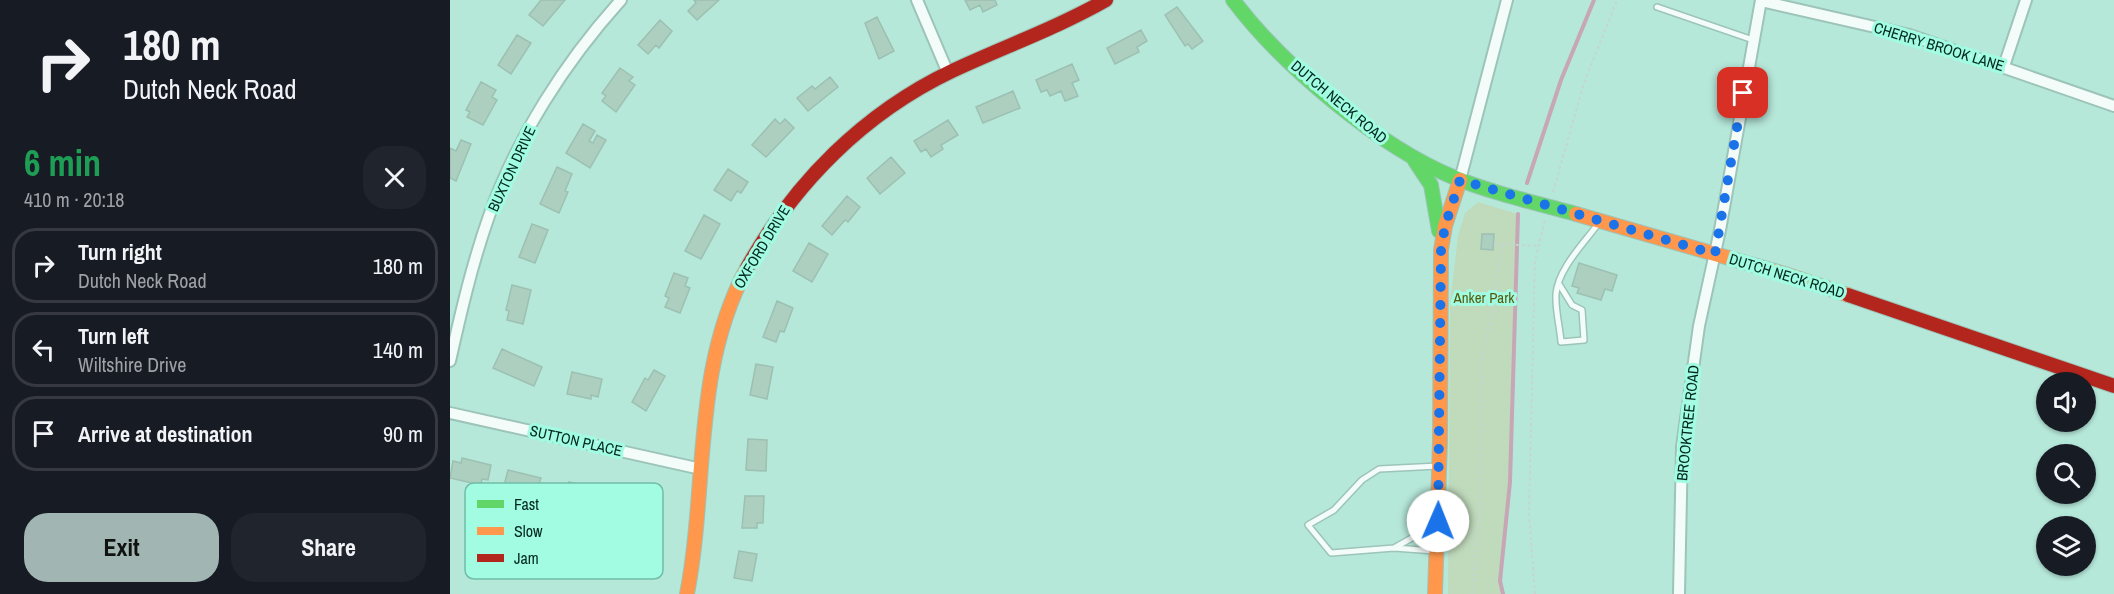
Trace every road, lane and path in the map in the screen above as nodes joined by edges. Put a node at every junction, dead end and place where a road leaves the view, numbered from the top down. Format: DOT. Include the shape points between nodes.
graph roads {
  1 [pos="621,0"];
  2 [pos="917,0"];
  3 [pos="1106,0"];
  4 [pos="1233,0"];
  5 [pos="1508,0"];
  6 [pos="2026,0"];
  7 [pos="1761,1"];
  8 [pos="1657,7"];
  9 [pos="1753,40"];
  10 [pos="2004,66"];
  11 [pos="948,73"];
  12 [pos="2114,106"];
  13 [pos="1413,159"];
  14 [pos="1460,180"];
  15 [pos="1601,221"];
  16 [pos="1494,244"];
  17 [pos="1502,244"];
  18 [pos="1539,246"];
  19 [pos="1441,250"];
  20 [pos="1715,254"];
  21 [pos="1559,284"];
  22 [pos="450,361"];
  23 [pos="2114,386"];
  24 [pos="450,413"];
  25 [pos="1440,466"];
  26 [pos="701,469"];
  27 [pos="1438,528"];
  28 [pos="1394,548"];
  29 [pos="1435,551"];
  30 [pos="687,594"];
  31 [pos="1435,594"];
  32 [pos="1472,594"];
  33 [pos="1679,594"];
  1 -- 22 [label="street, BUXTON DRIVE" via="550,93 504,179 477,253"];
  2 -- 11 [label="street"];
  3 -- 11 [label="street, OXFORD DRIVE"];
  4 -- 13 [label="street, DUTCH NECK ROAD" via="1274,47 1307,77 1381,140"];
  5 -- 14 [label="street"];
  6 -- 10 [label="street"];
  7 -- 9 [label="street, BROOKTREE ROAD"];
  7 -- 10 [label="street, CHERRY BROOK LANE" via="1910,35"];
  8 -- 9 [label="lane"];
  9 -- 20 [label="street, BROOKTREE ROAD"];
  10 -- 12 [label="street, CHERRY BROOK LANE"];
  11 -- 26 [label="street, OXFORD DRIVE" via="916,90 850,137 781,211 729,303 709,377"];
  13 -- 14 [label="street, DUTCH NECK ROAD"];
  13 -- 19 [label="street" via="1435,194"];
  14 -- 15 [label="street, DUTCH NECK ROAD"];
  14 -- 19 [label="street"];
  15 -- 20 [label="street, DUTCH NECK ROAD"];
  15 -- 21 [label="lane"];
  16 -- 17 [label="path"];
  17 -- 18 [label="path"];
  17 -- 32 [label="path" via="1482,357 1481,494"];
  19 -- 25 [label="street"];
  20 -- 23 [label="street, DUTCH NECK ROAD" via="1854,296"];
  20 -- 33 [label="street, BROOKTREE ROAD" via="1699,326 1682,447"];
  21 -- 21 [label="lane" via="1556,294 1561,342 1584,340 1582,310 1572,305"];
  24 -- 26 [label="street, SUTTON PLACE"];
  25 -- 27 [label="street"];
  25 -- 28 [label="lane" via="1379,469 1362,480 1334,510 1308,525 1331,553"];
  26 -- 30 [label="street, OXFORD DRIVE" via="696,541"];
  27 -- 28 [label="lane"];
  27 -- 29 [label="street"];
  28 -- 29 [label="lane"];
  29 -- 31 [label="street"];
}
